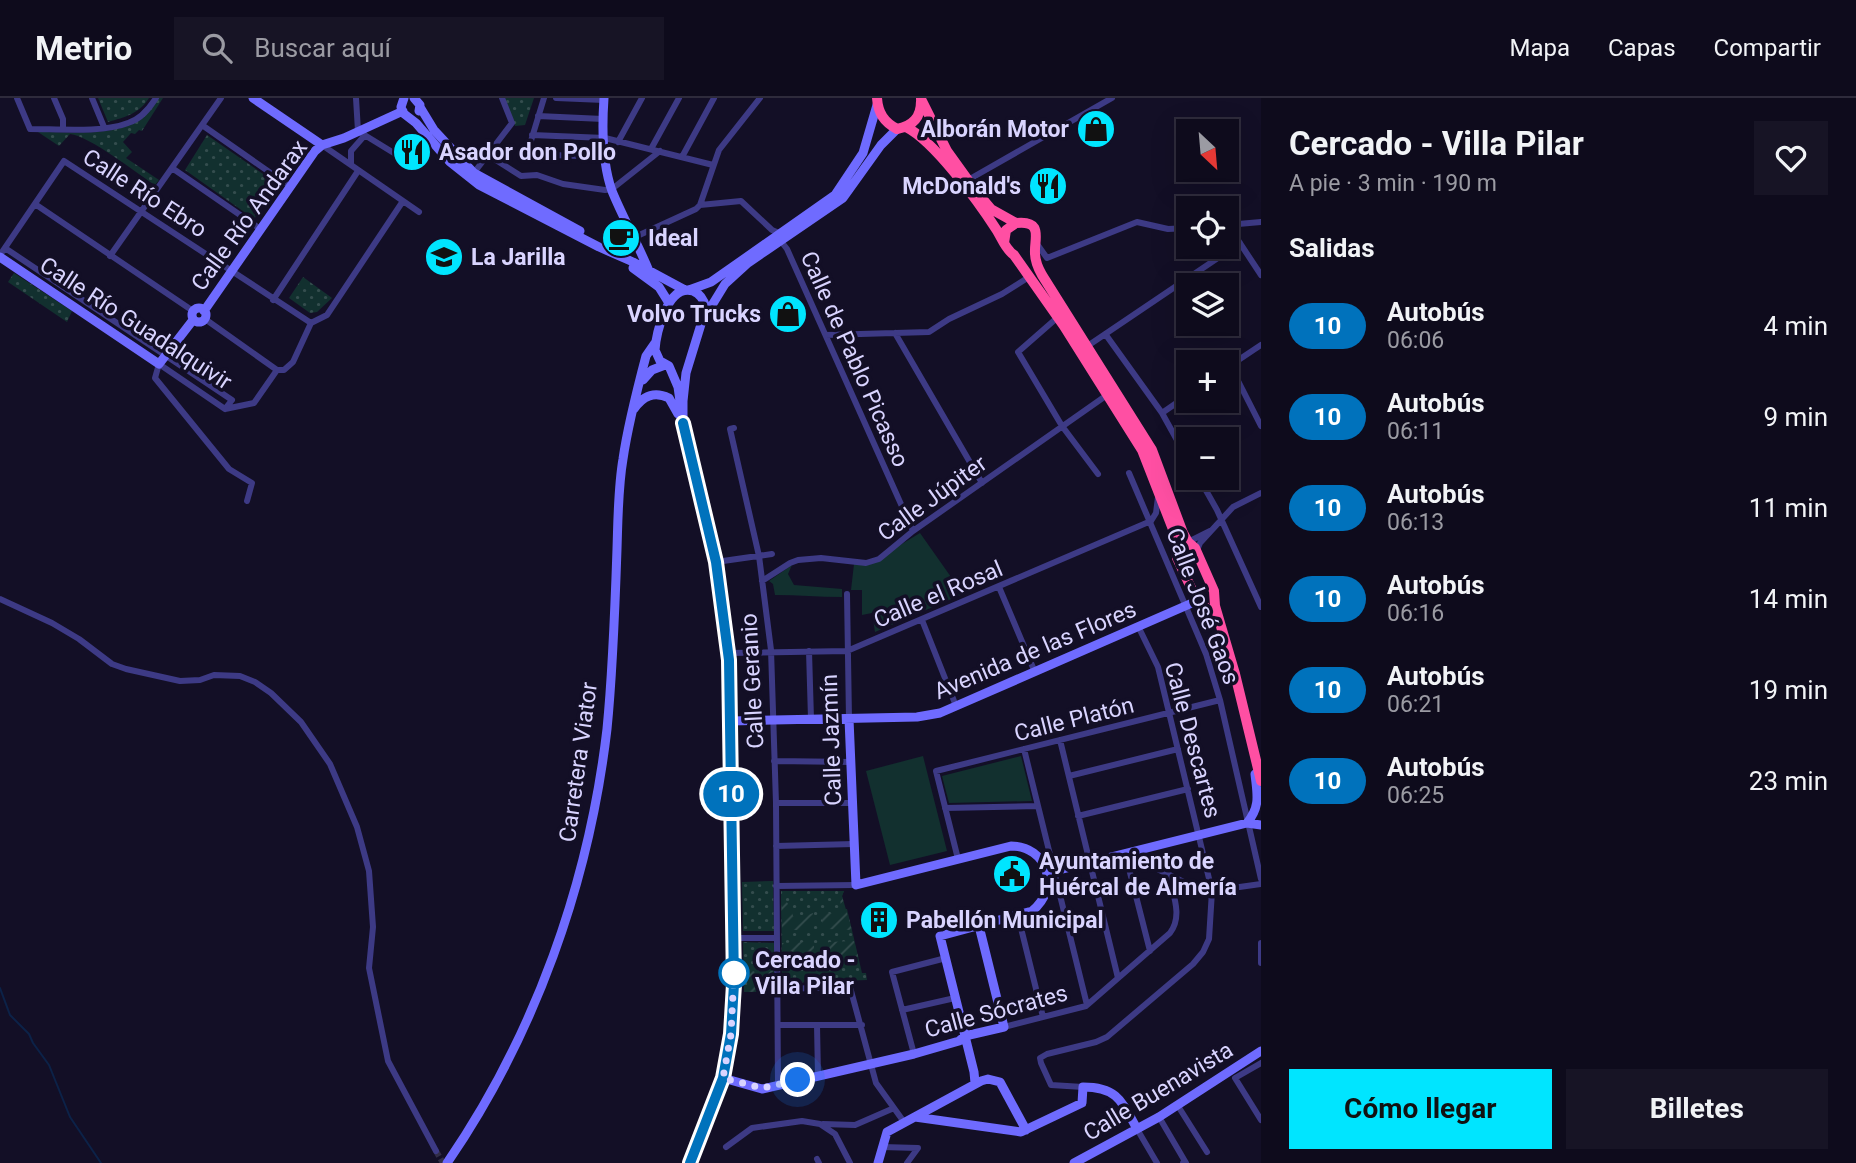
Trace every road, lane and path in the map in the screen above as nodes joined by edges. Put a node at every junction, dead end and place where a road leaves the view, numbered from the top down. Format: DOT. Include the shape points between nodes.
graph roads {
  1 [pos="17,98"];
  2 [pos="54,98"];
  3 [pos="92,98"];
  4 [pos="156,98"];
  5 [pos="221,98"];
  6 [pos="253,98"];
  7 [pos="356,98"];
  8 [pos="502,98"];
  9 [pos="544,98"];
  10 [pos="556,98"];
  11 [pos="642,98"];
  12 [pos="679,98"];
  13 [pos="714,98"];
  14 [pos="760,98"];
  15 [pos="1112,98"];
  16 [pos="604,99"];
  17 [pos="921,99"];
  18 [pos="1101,100"];
  19 [pos="412,101"];
  20 [pos="877,102"];
  21 [pos="405,114"];
  22 [pos="538,116"];
  23 [pos="603,118"];
  24 [pos="202,125"];
  25 [pos="104,127"];
  26 [pos="902,128"];
  27 [pos="63,129"];
  28 [pos="362,133"];
  29 [pos="532,135"];
  30 [pos="604,138"];
  31 [pos="432,141"];
  32 [pos="618,142"];
  33 [pos="319,143"];
  34 [pos="651,149"];
  35 [pos="660,151"];
  36 [pos="488,155"];
  37 [pos="606,157"];
  38 [pos="682,157"];
  39 [pos="351,165"];
  40 [pos="415,166"];
  41 [pos="713,166"];
  42 [pos="172,168"];
  43 [pos="358,170"];
  44 [pos="472,176"];
  45 [pos="968,180"];
  46 [pos="285,183"];
  47 [pos="612,189"];
  48 [pos="403,201"];
  49 [pos="35,204"];
  50 [pos="700,205"];
  51 [pos="141,212"];
  52 [pos="419,212"];
  53 [pos="1261,222"];
  54 [pos="1016,223"];
  55 [pos="1239,224"];
  56 [pos="256,226"];
  57 [pos="1176,229"];
  58 [pos="779,236"];
  59 [pos="636,239"];
  60 [pos="1004,243"];
  61 [pos="1240,243"];
  62 [pos="1036,246"];
  63 [pos="5,247"];
  64 [pos="1014,255"];
  65 [pos="0,256"];
  66 [pos="110,256"];
  67 [pos="624,256"];
  68 [pos="230,270"];
  69 [pos="649,271"];
  70 [pos="1261,275"];
  71 [pos="1030,276"];
  72 [pos="687,290"];
  73 [pos="273,300"];
  74 [pos="669,303"];
  75 [pos="199,314"];
  76 [pos="1061,314"];
  77 [pos="705,316"];
  78 [pos="311,323"];
  79 [pos="895,333"];
  80 [pos="825,335"];
  81 [pos="1106,335"];
  82 [pos="656,341"];
  83 [pos="1261,345"];
  84 [pos="1086,346"];
  85 [pos="692,355"];
  86 [pos="1239,359"];
  87 [pos="162,360"];
  88 [pos="667,365"];
  89 [pos="281,370"];
  90 [pos="1239,386"];
  91 [pos="636,394"];
  92 [pos="1107,395"];
  93 [pos="1176,404"];
  94 [pos="632,413"];
  95 [pos="1162,414"];
  96 [pos="683,423"];
  97 [pos="1062,426"];
  98 [pos="1261,426"];
  99 [pos="734,428"];
  100 [pos="1176,439"];
  101 [pos="1129,473"];
  102 [pos="1098,474"];
  103 [pos="982,483"];
  104 [pos="1206,490"];
  105 [pos="1159,492"];
  106 [pos="1261,493"];
  107 [pos="247,501"];
  108 [pos="1221,517"];
  109 [pos="1151,521"];
  110 [pos="1215,529"];
  111 [pos="913,531"];
  112 [pos="1183,544"];
  113 [pos="1197,552"];
  114 [pos="772,554"];
  115 [pos="759,556"];
  116 [pos="716,562"];
  117 [pos="762,581"];
  118 [pos="999,587"];
  119 [pos="1192,590"];
  120 [pos="846,594"];
  121 [pos="1213,595"];
  122 [pos="0,599"];
  123 [pos="1199,600"];
  124 [pos="1184,607"];
  125 [pos="1261,607"];
  126 [pos="922,620"];
  127 [pos="1138,626"];
  128 [pos="1223,633"];
  129 [pos="809,651"];
  130 [pos="847,651"];
  131 [pos="772,652"];
  132 [pos="728,653"];
  133 [pos="1034,670"];
  134 [pos="1220,701"];
  135 [pos="956,706"];
  136 [pos="1169,713"];
  137 [pos="811,719"];
  138 [pos="849,719"];
  139 [pos="774,720"];
  140 [pos="730,721"];
  141 [pos="1060,740"];
  142 [pos="1024,749"];
  143 [pos="1178,749"];
  144 [pos="1254,755"];
  145 [pos="774,761"];
  146 [pos="851,762"];
  147 [pos="1069,776"];
  148 [pos="1261,782"];
  149 [pos="1188,789"];
  150 [pos="776,803"];
  151 [pos="853,803"];
  152 [pos="1038,806"];
  153 [pos="945,808"];
  154 [pos="1078,816"];
  155 [pos="1247,823"];
  156 [pos="1261,825"];
  157 [pos="1199,835"];
  158 [pos="1046,839"];
  159 [pos="854,844"];
  160 [pos="776,846"];
  161 [pos="1033,852"];
  162 [pos="1125,853"];
  163 [pos="958,859"];
  164 [pos="1090,862"];
  165 [pos="1051,872"];
  166 [pos="1169,876"];
  167 [pos="1261,881"];
  168 [pos="856,885"];
  169 [pos="776,886"];
  170 [pos="1212,891"];
  171 [pos="1044,898"];
  172 [pos="1062,902"];
  173 [pos="1018,916"];
  174 [pos="979,926"];
  175 [pos="733,938"];
  176 [pos="777,938"];
  177 [pos="1261,943"];
  178 [pos="1150,951"];
  179 [pos="946,958"];
  180 [pos="1261,963"];
  181 [pos="1118,978"];
  182 [pos="779,989"];
  183 [pos="956,998"];
  184 [pos="1087,1005"];
  185 [pos="902,1010"];
  186 [pos="1042,1017"];
  187 [pos="779,1025"];
  188 [pos="817,1025"];
  189 [pos="862,1025"];
  190 [pos="1004,1027"];
  191 [pos="965,1036"];
  192 [pos="1261,1051"];
  193 [pos="914,1054"];
  194 [pos="872,1063"];
  195 [pos="1261,1063"];
  196 [pos="818,1076"];
  197 [pos="723,1078"];
  198 [pos="975,1083"];
  199 [pos="778,1085"];
  200 [pos="1083,1087"];
  201 [pos="1178,1105"];
  202 [pos="894,1108"];
  203 [pos="915,1117"];
  204 [pos="1159,1117"];
  205 [pos="1261,1120"];
  206 [pos="904,1122"];
  207 [pos="820,1124"];
  208 [pos="1137,1129"];
  209 [pos="1026,1130"];
  210 [pos="726,1147"];
  211 [pos="882,1147"];
  212 [pos="436,1151"];
  213 [pos="1207,1152"];
  214 [pos="447,1163"];
  215 [pos="690,1163"];
  216 [pos="850,1163"];
  217 [pos="878,1163"];
  218 [pos="907,1163"];
  219 [pos="1074,1163"];
  220 [pos="1157,1163"];
  221 [pos="1184,1163"];
  1 -- 27 [label="street" via="30,129"];
  2 -- 27 [label="street"];
  3 -- 25 [label="street"];
  4 -- 25 [label="street" via="134,121"];
  5 -- 24 [label="street"];
  6 -- 33 [label="street"];
  7 -- 28 [label="street"];
  8 -- 36 [label="street" via="512,123"];
  9 -- 22 [label="street"];
  10 -- 16 [label="street"];
  11 -- 32 [label="street"];
  12 -- 34 [label="street"];
  13 -- 38 [label="street"];
  14 -- 41 [label="street" via="719,150"];
  15 -- 18 [label="street"];
  16 -- 23 [label="street"];
  17 -- 26 [label="highway" via="920,115"];
  17 -- 45 [label="highway" via="934,129"];
  18 -- 45 [label="street"];
  19 -- 21 [label="street" via="402,104"];
  19 -- 21 [label="street, Calle Río Andarax" via="415,115"];
  19 -- 31 [label="street"];
  19 -- 44 [label="street"];
  20 -- 26 [label="highway" via="886,122"];
  20 -- 58 [label="street" via="867,144 847,180 835,195"];
  21 -- 28 [label="street, Calle Río Andarax"];
  21 -- 31 [label="street"];
  22 -- 23 [label="street"];
  22 -- 29 [label="street"];
  23 -- 30 [label="street"];
  24 -- 42 [label="street"];
  24 -- 46 [label="street"];
  25 -- 27 [label="street"];
  26 -- 58 [label="street" via="881,145 843,198"];
  26 -- 60 [label="highway" via="917,132 938,154"];
  28 -- 33 [label="street, Calle Río Andarax"];
  28 -- 39 [label="street" via="351,151"];
  28 -- 40 [label="street"];
  29 -- 30 [label="street"];
  29 -- 37 [label="street" via="527,154"];
  30 -- 32 [label="street"];
  30 -- 37 [label="street"];
  31 -- 44 [label="street" via="450,162"];
  32 -- 34 [label="street"];
  33 -- 39 [label="street"];
  33 -- 46 [label="street, Calle Río Andarax" via="304,153"];
  33 -- 68 [label="street, Calle Río Andarax"];
  34 -- 35 [label="street"];
  35 -- 38 [label="street"];
  35 -- 47 [label="street"];
  36 -- 44 [label="street"];
  36 -- 47 [label="street" via="521,176"];
  37 -- 47 [label="street"];
  38 -- 41 [label="street"];
  39 -- 43 [label="street"];
  41 -- 50 [label="street"];
  42 -- 51 [label="street"];
  42 -- 56 [label="street"];
  43 -- 48 [label="street"];
  43 -- 73 [label="street"];
  44 -- 67 [label="street"];
  45 -- 54 [label="highway" via="991,209"];
  46 -- 56 [label="street, Calle Río Andarax"];
  47 -- 59 [label="street"];
  48 -- 52 [label="street"];
  48 -- 78 [label="street" via="327,315"];
  49 -- 51 [label="street, Calle Río Ebro" via="64,160"];
  49 -- 63 [label="street"];
  49 -- 66 [label="street"];
  50 -- 58 [label="street" via="744,202"];
  50 -- 59 [label="street"];
  51 -- 66 [label="street"];
  51 -- 68 [label="street, Calle Río Ebro"];
  53 -- 55 [label="street"];
  54 -- 60 [label="highway" via="1006,230"];
  54 -- 62 [label="highway" via="1034,229"];
  56 -- 68 [label="street, Calle Río Andarax"];
  57 -- 62 [label="street" via="1137,222 1048,258"];
  58 -- 72 [label="street" via="711,282"];
  58 -- 77 [label="street" via="725,284"];
  58 -- 80 [label="street, Calle de Pablo Picasso"];
  59 -- 67 [label="street"];
  59 -- 69 [label="street"];
  60 -- 64 [label="highway"];
  61 -- 70 [label="street"];
  61 -- 81 [label="street"];
  62 -- 64 [label="highway" via="1027,255"];
  62 -- 76 [label="highway" via="1037,264"];
  63 -- 65 [label="street"];
  63 -- 87 [label="street, Calle Río Guadalquivir"];
  64 -- 71 [label="highway"];
  65 -- 87 [label="street, Calle Río Guadalquivir"];
  66 -- 75 [label="street"];
  67 -- 69 [label="street"];
  67 -- 74 [label="street" via="659,287"];
  68 -- 73 [label="street, Calle Río Ebro"];
  68 -- 75 [label="street, Calle Río Andarax"];
  69 -- 72 [label="street"];
  71 -- 76 [label="highway"];
  71 -- 79 [label="street" via="929,332"];
  72 -- 74 [label="street" via="674,295"];
  72 -- 77 [label="street" via="703,299"];
  73 -- 78 [label="street, Calle Río Ebro"];
  74 -- 82 [label="street, Carretera Viator"];
  75 -- 87 [label="street, Calle Río Andarax"];
  75 -- 89 [label="street"];
  76 -- 84 [label="highway"];
  76 -- 92 [label="highway"];
  76 -- 97 [label="street" via="1018,352"];
  77 -- 85 [label="street"];
  78 -- 89 [label="street" via="293,362"];
  79 -- 80 [label="street"];
  79 -- 103 [label="street"];
  80 -- 111 [label="street, Calle de Pablo Picasso"];
  81 -- 84 [label="street"];
  81 -- 95 [label="street"];
  82 -- 88 [label="street" via="657,358"];
  82 -- 91 [label="street, Carretera Viator" via="646,356"];
  83 -- 86 [label="street"];
  84 -- 112 [label="highway" via="1152,450"];
  85 -- 88 [label="street" via="684,364"];
  85 -- 96 [label="street" via="683,390"];
  87 -- 89 [label="street, Calle Río Guadalquivir" via="225,409 254,403"];
  87 -- 107 [label="street" via="155,378 229,469 252,483"];
  88 -- 91 [label="street" via="645,375"];
  88 -- 96 [label="street" via="678,387"];
  90 -- 98 [label="street"];
  91 -- 94 [label="street, Carretera Viator"];
  92 -- 97 [label="street, Calle Júpiter"];
  92 -- 105 [label="highway" via="1142,450"];
  93 -- 95 [label="street"];
  94 -- 96 [label="street" via="640,400 663,396"];
  94 -- 214 [label="street, Carretera Viator" via="622,461 607,728 585,852 555,954 520,1037"];
  95 -- 100 [label="street"];
  96 -- 116 [label="street"];
  97 -- 102 [label="street"];
  97 -- 103 [label="street, Calle Júpiter"];
  99 -- 115 [label="street, Calle Geranio" via="730,429"];
  101 -- 109 [label="street, Calle José Gaos"];
  103 -- 111 [label="street, Calle Júpiter"];
  104 -- 108 [label="street"];
  105 -- 109 [label="street"];
  105 -- 112 [label="highway"];
  106 -- 108 [label="street"];
  108 -- 110 [label="street"];
  108 -- 125 [label="street"];
  109 -- 118 [label="street, Calle el Rosal"];
  109 -- 124 [label="street, Calle José Gaos"];
  110 -- 112 [label="street"];
  110 -- 113 [label="street"];
  111 -- 117 [label="street, Calle Júpiter" via="872,562 798,561"];
  112 -- 113 [label="highway" via="1192,543"];
  112 -- 119 [label="highway" via="1175,551"];
  113 -- 121 [label="highway"];
  114 -- 115 [label="street"];
  115 -- 116 [label="street"];
  115 -- 117 [label="street, Calle Geranio"];
  116 -- 132 [label="street"];
  117 -- 131 [label="street, Calle Geranio"];
  118 -- 126 [label="street, Calle el Rosal"];
  118 -- 133 [label="street"];
  119 -- 123 [label="highway"];
  119 -- 124 [label="street"];
  120 -- 130 [label="street, Calle Jazmín"];
  121 -- 123 [label="highway"];
  121 -- 128 [label="highway"];
  122 -- 212 [label="street" via="52,623 125,669 180,681 214,675 255,681 300,722 330,764 357,827 369,871 373,927 369,968 388,1061"];
  123 -- 124 [label="street, Avenida de las Flores"];
  123 -- 128 [label="highway"];
  124 -- 127 [label="street, Avenida de las Flores"];
  124 -- 134 [label="street, Calle José Gaos" via="1206,654"];
  126 -- 130 [label="street, Calle el Rosal"];
  126 -- 135 [label="street"];
  127 -- 133 [label="street, Avenida de las Flores"];
  127 -- 136 [label="street, Calle Descartes" via="1158,667"];
  128 -- 144 [label="highway"];
  129 -- 130 [label="street, Calle el Rosal"];
  129 -- 131 [label="street, Calle el Rosal"];
  129 -- 137 [label="street"];
  130 -- 138 [label="street, Calle Jazmín"];
  131 -- 132 [label="street, Calle el Rosal"];
  131 -- 139 [label="street, Calle Geranio"];
  132 -- 140 [label="street"];
  133 -- 135 [label="street, Avenida de las Flores"];
  134 -- 136 [label="street, Calle Platón"];
  134 -- 155 [label="street, Calle José Gaos"];
  135 -- 138 [label="street, Avenida de las Flores" via="917,717"];
  136 -- 141 [label="street, Calle Platón"];
  136 -- 143 [label="street, Calle Descartes"];
  137 -- 138 [label="street, Avenida de las Flores"];
  137 -- 139 [label="street, Avenida de las Flores"];
  138 -- 146 [label="street, Calle Jazmín"];
  139 -- 140 [label="street, Avenida de las Flores"];
  139 -- 145 [label="street, Calle Geranio"];
  140 -- 175 [label="street"];
  141 -- 142 [label="street, Calle Platón"];
  141 -- 147 [label="street"];
  142 -- 152 [label="street"];
  142 -- 153 [label="street, Calle Platón" via="936,771"];
  143 -- 147 [label="street"];
  143 -- 149 [label="street, Calle Descartes"];
  144 -- 148 [label="highway"];
  144 -- 155 [label="street" via="1259,799"];
  145 -- 146 [label="street"];
  145 -- 150 [label="street, Calle Geranio"];
  146 -- 151 [label="street, Calle Jazmín"];
  147 -- 154 [label="street"];
  149 -- 154 [label="street"];
  149 -- 157 [label="street, Calle Descartes"];
  150 -- 151 [label="street"];
  150 -- 160 [label="street, Calle Geranio"];
  151 -- 159 [label="street, Calle Jazmín"];
  152 -- 153 [label="street"];
  152 -- 158 [label="street"];
  153 -- 163 [label="street"];
  154 -- 164 [label="street"];
  155 -- 156 [label="street"];
  155 -- 157 [label="street"];
  155 -- 167 [label="street, Calle José Gaos"];
  157 -- 162 [label="street"];
  157 -- 170 [label="street, Calle Descartes"];
  158 -- 161 [label="street" via="1043,850"];
  158 -- 165 [label="street"];
  159 -- 160 [label="street"];
  159 -- 168 [label="street, Calle Jazmín"];
  160 -- 169 [label="street, Calle Geranio"];
  161 -- 163 [label="street" via="1011,846"];
  161 -- 165 [label="street"];
  162 -- 164 [label="street"];
  162 -- 166 [label="street"];
  162 -- 178 [label="street"];
  163 -- 168 [label="street"];
  164 -- 165 [label="street"];
  164 -- 181 [label="street"];
  165 -- 171 [label="street"];
  165 -- 172 [label="street"];
  166 -- 170 [label="street" via="1204,892"];
  166 -- 178 [label="street, Calle Sócrates" via="1176,924"];
  167 -- 170 [label="street"];
  168 -- 169 [label="street"];
  169 -- 176 [label="street, Calle Geranio"];
  170 -- 200 [label="street, Calle Descartes" via="1209,939 1193,964 1107,1037 1041,1058 1051,1085"];
  171 -- 172 [label="street" via="1054,894"];
  171 -- 173 [label="street" via="1032,911"];
  172 -- 184 [label="street"];
  173 -- 174 [label="street"];
  173 -- 186 [label="street"];
  174 -- 179 [label="street" via="940,936"];
  174 -- 190 [label="street"];
  175 -- 176 [label="street"];
  175 -- 197 [label="street" via="731,1034"];
  176 -- 182 [label="street, Calle Geranio"];
  177 -- 180 [label="street"];
  178 -- 181 [label="street, Calle Sócrates"];
  179 -- 183 [label="street"];
  179 -- 185 [label="street" via="892,972"];
  181 -- 184 [label="street, Calle Sócrates"];
  182 -- 187 [label="street, Calle Geranio"];
  182 -- 189 [label="street" via="850,986"];
  183 -- 185 [label="street"];
  183 -- 191 [label="street"];
  184 -- 186 [label="street, Calle Sócrates"];
  185 -- 193 [label="street"];
  186 -- 190 [label="street, Calle Sócrates"];
  187 -- 188 [label="street"];
  187 -- 199 [label="street, Calle Geranio"];
  188 -- 189 [label="street"];
  188 -- 196 [label="street"];
  189 -- 194 [label="street"];
  190 -- 191 [label="street, Calle Sócrates"];
  191 -- 193 [label="street, Calle Sócrates"];
  191 -- 198 [label="street"];
  192 -- 201 [label="street, Calle Buenavista"];
  193 -- 194 [label="street, Calle Sócrates"];
  194 -- 196 [label="street, Calle Sócrates"];
  194 -- 202 [label="street" via="876,1083"];
  195 -- 205 [label="street" via="1235,1079"];
  196 -- 199 [label="street, Calle Sócrates"];
  197 -- 199 [label="street, Calle Sócrates" via="762,1088"];
  197 -- 215 [label="street"];
  198 -- 203 [label="street"];
  198 -- 209 [label="street" via="1000,1082"];
  200 -- 208 [label="street" via="1109,1090 1118,1096"];
  200 -- 209 [label="street" via="1082,1103"];
  201 -- 204 [label="street, Calle Buenavista"];
  201 -- 213 [label="street"];
  202 -- 206 [label="street"];
  202 -- 207 [label="street" via="855,1125"];
  203 -- 206 [label="street"];
  203 -- 209 [label="street"];
  204 -- 208 [label="street, Calle Buenavista"];
  204 -- 221 [label="street"];
  206 -- 211 [label="street" via="887,1132"];
  207 -- 210 [label="street" via="802,1121 752,1128"];
  207 -- 216 [label="street" via="835,1134"];
  208 -- 219 [label="street, Calle Buenavista"];
  208 -- 220 [label="street"];
  211 -- 217 [label="street"];
  211 -- 218 [label="street" via="918,1148"];
}
